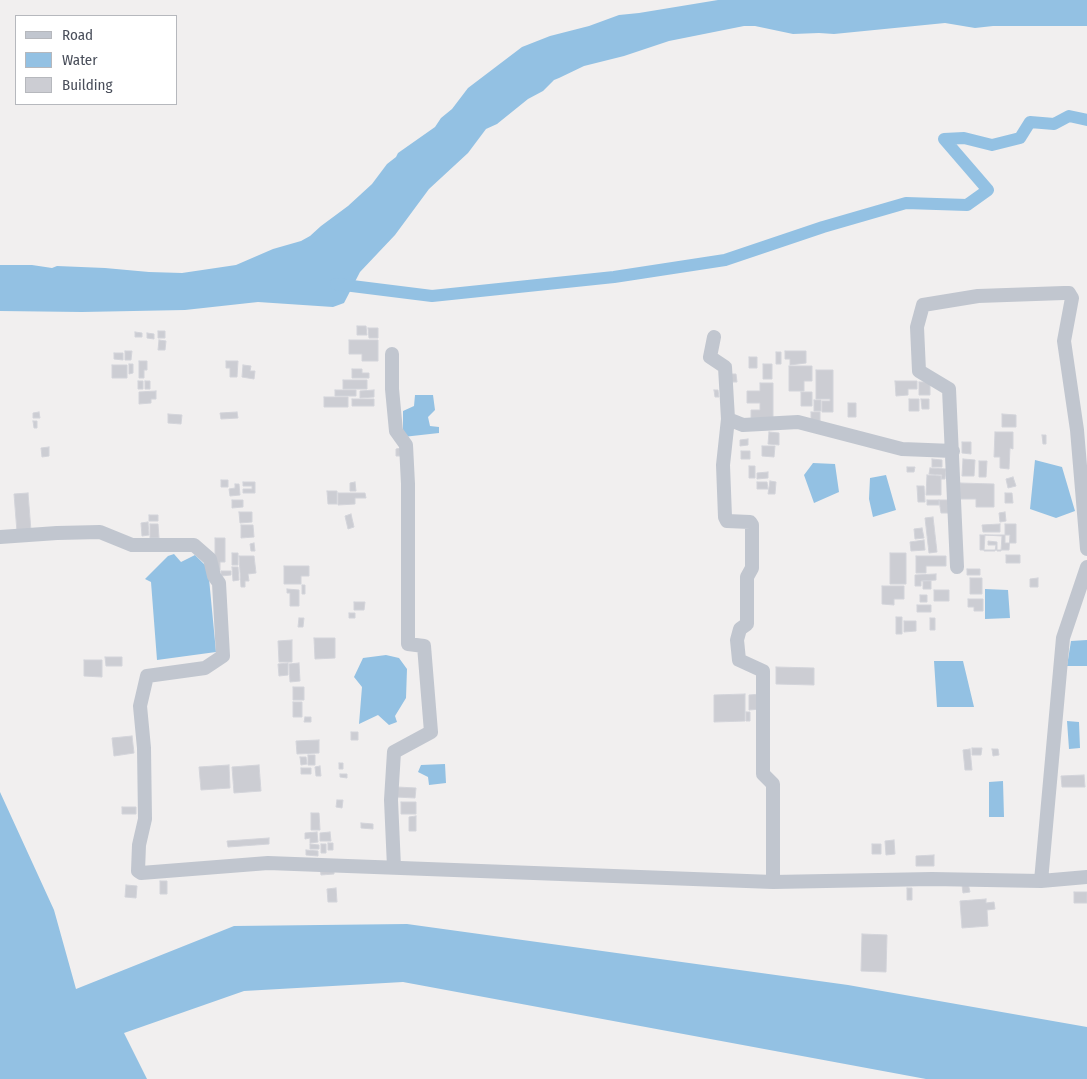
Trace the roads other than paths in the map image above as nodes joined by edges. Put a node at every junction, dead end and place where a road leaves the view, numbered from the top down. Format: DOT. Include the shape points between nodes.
graph roads {
  1 [pos="714,337"];
  2 [pos="392,354"];
  3 [pos="728,419"];
  4 [pos="953,451"];
  5 [pos="0,537"];
  6 [pos="1087,549"];
  7 [pos="957,567"];
  8 [pos="1087,567"];
  9 [pos="394,867"];
  10 [pos="1087,877"];
  11 [pos="1041,880"];
  12 [pos="773,882"];
  1 -- 3 [label="street" via="710,357 726,367"];
  2 -- 9 [label="street" via="396,432 406,445 408,474 408,644 424,646 431,732 394,752 391,800"];
  3 -- 4 [label="street" via="743,426 798,422 902,449"];
  3 -- 12 [label="street" via="723,464 725,517 727,521 750,522 752,525 747,624 740,629 737,640 739,660 763,671 763,774 773,784"];
  4 -- 6 [label="street" via="950,389 918,372 917,327 923,305 978,296 1069,293 1072,298 1064,341 1077,430"];
  4 -- 7 [label="street"];
  5 -- 9 [label="street" via="100,532 132,545 194,545 210,560 219,583 223,656 205,668 147,676 140,706 145,818 138,871 268,863"];
  8 -- 11 [label="street" via="1063,638"];
  9 -- 12 [label="street"];
  10 -- 11 [label="street"];
  11 -- 12 [label="street"];
}
